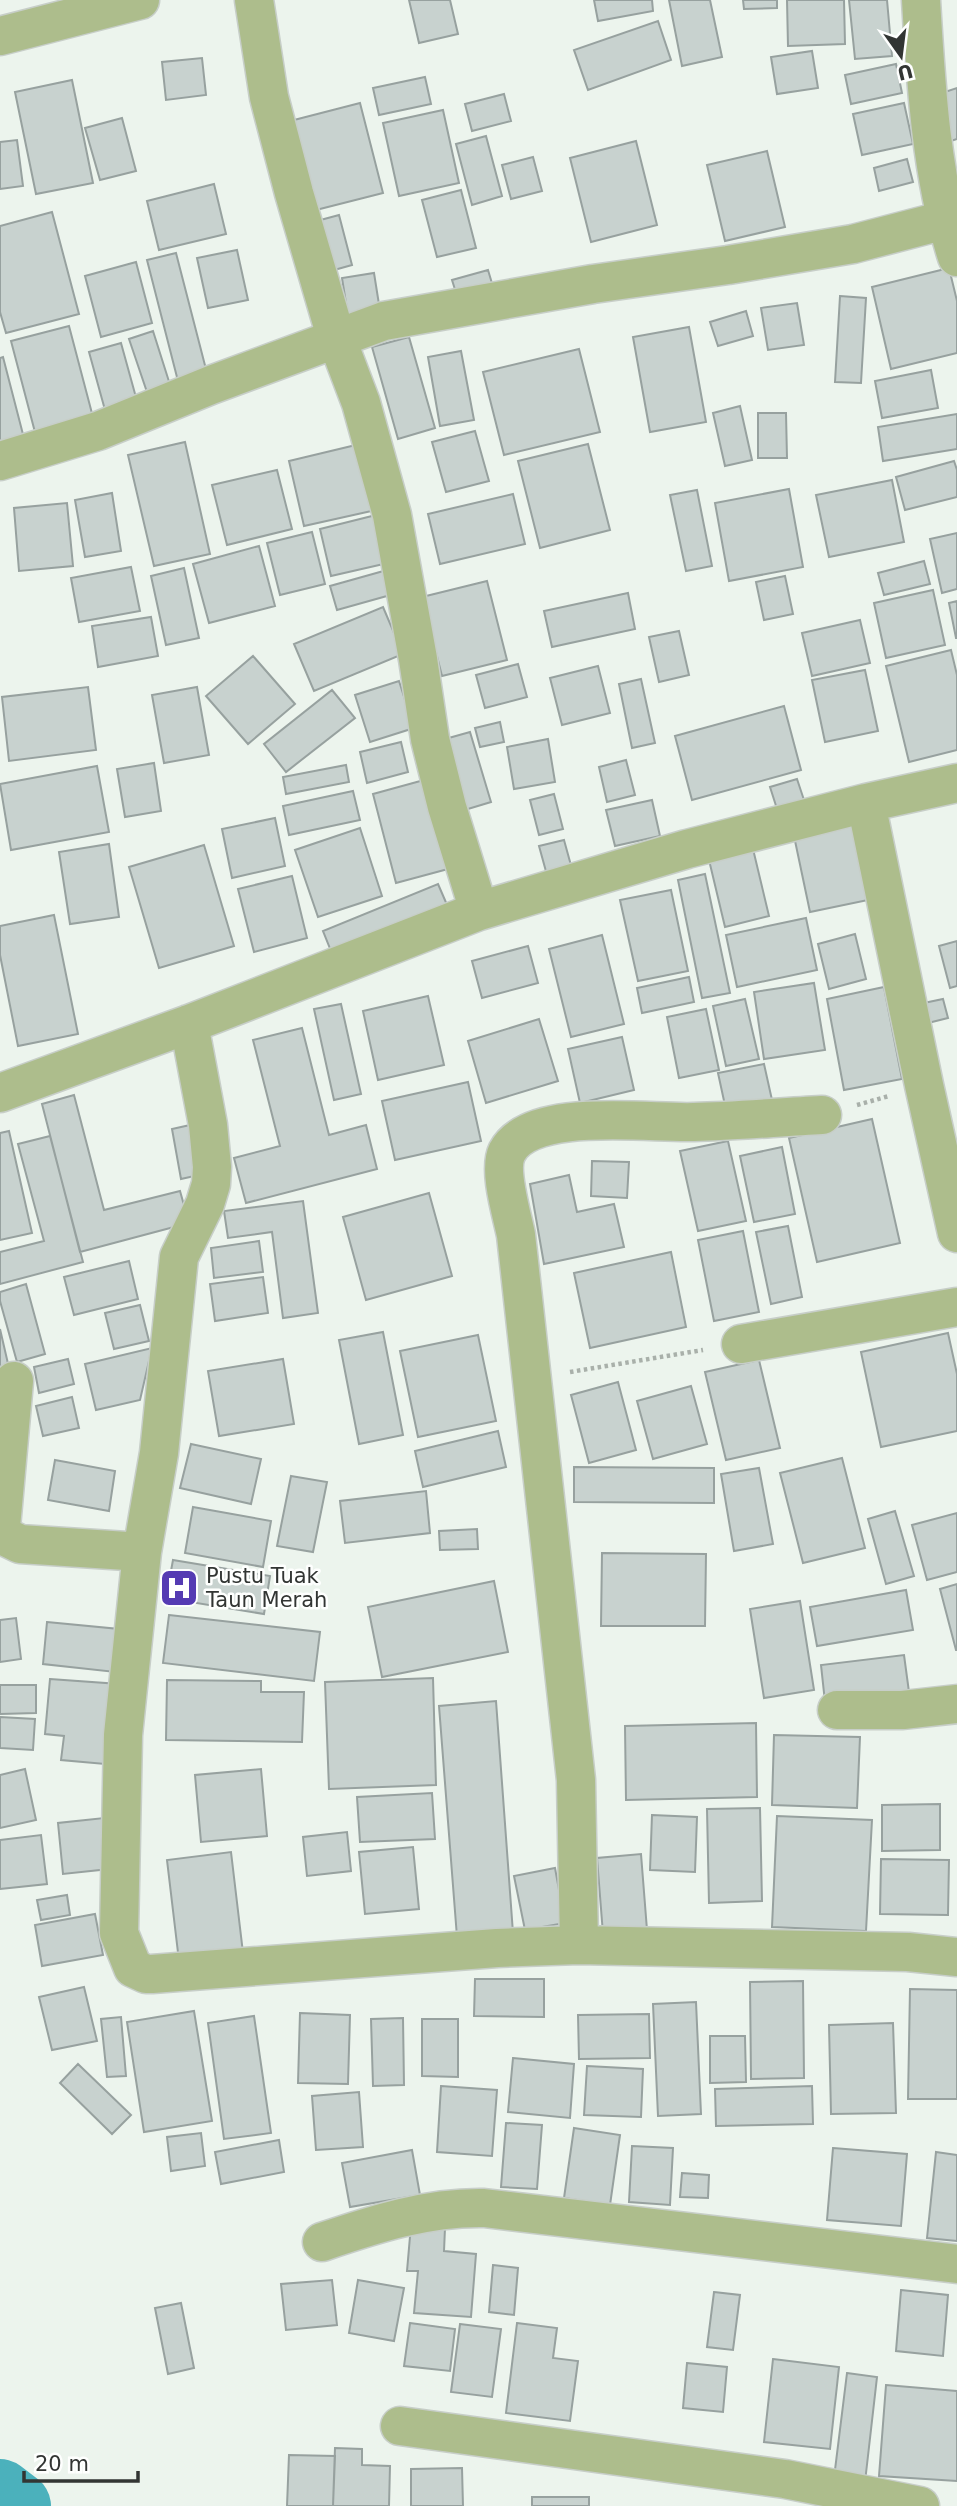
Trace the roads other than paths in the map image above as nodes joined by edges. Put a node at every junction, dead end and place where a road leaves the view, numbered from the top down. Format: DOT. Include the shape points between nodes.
graph roads {
  1 [pos="140,0"];
  2 [pos="254,0"];
  3 [pos="921,0"];
  4 [pos="0,36"];
  5 [pos="945,220"];
  6 [pos="957,257"];
  7 [pos="336,337"];
  8 [pos="0,461"];
  9 [pos="957,783"];
  10 [pos="866,803"];
  11 [pos="479,911"];
  12 [pos="190,1024"];
  13 [pos="0,1093"];
  14 [pos="822,1115"];
  15 [pos="957,1233"];
  16 [pos="957,1307"];
  17 [pos="741,1344"];
  18 [pos="13,1381"];
  19 [pos="142,1552"];
  20 [pos="957,1704"];
  21 [pos="837,1710"];
  22 [pos="579,1945"];
  23 [pos="957,1957"];
  24 [pos="322,2242"];
  25 [pos="957,2264"];
  26 [pos="400,2426"];
  27 [pos="920,2506"];
  1 -- 4 [label="street"];
  2 -- 7 [label="street" via="270,97"];
  3 -- 5 [label="street" via="926,80"];
  5 -- 6 [label="street"];
  5 -- 7 [label="street" via="841,246 384,321"];
  7 -- 8 [label="street" via="98,431"];
  7 -- 11 [label="street" via="361,403 392,515 430,739"];
  9 -- 10 [label="street"];
  10 -- 11 [label="street" via="687,849"];
  10 -- 15 [label="street"];
  11 -- 12 [label="street"];
  12 -- 13 [label="street"];
  12 -- 19 [label="street" via="208,1125 211,1184 178,1258 159,1453"];
  14 -- 22 [label="street" via="659,1123 601,1119 539,1128 515,1141 504,1160 576,1780"];
  16 -- 17 [label="street"];
  18 -- 19 [label="street" via="1,1527 6,1537 20,1545"];
  19 -- 22 [label="street" via="123,1735 119,1933 133,1968 146,1974"];
  20 -- 21 [label="street"];
  22 -- 23 [label="street"];
  24 -- 25 [label="street" via="426,2212 484,2208"];
  26 -- 27 [label="street" via="785,2479"];
}
